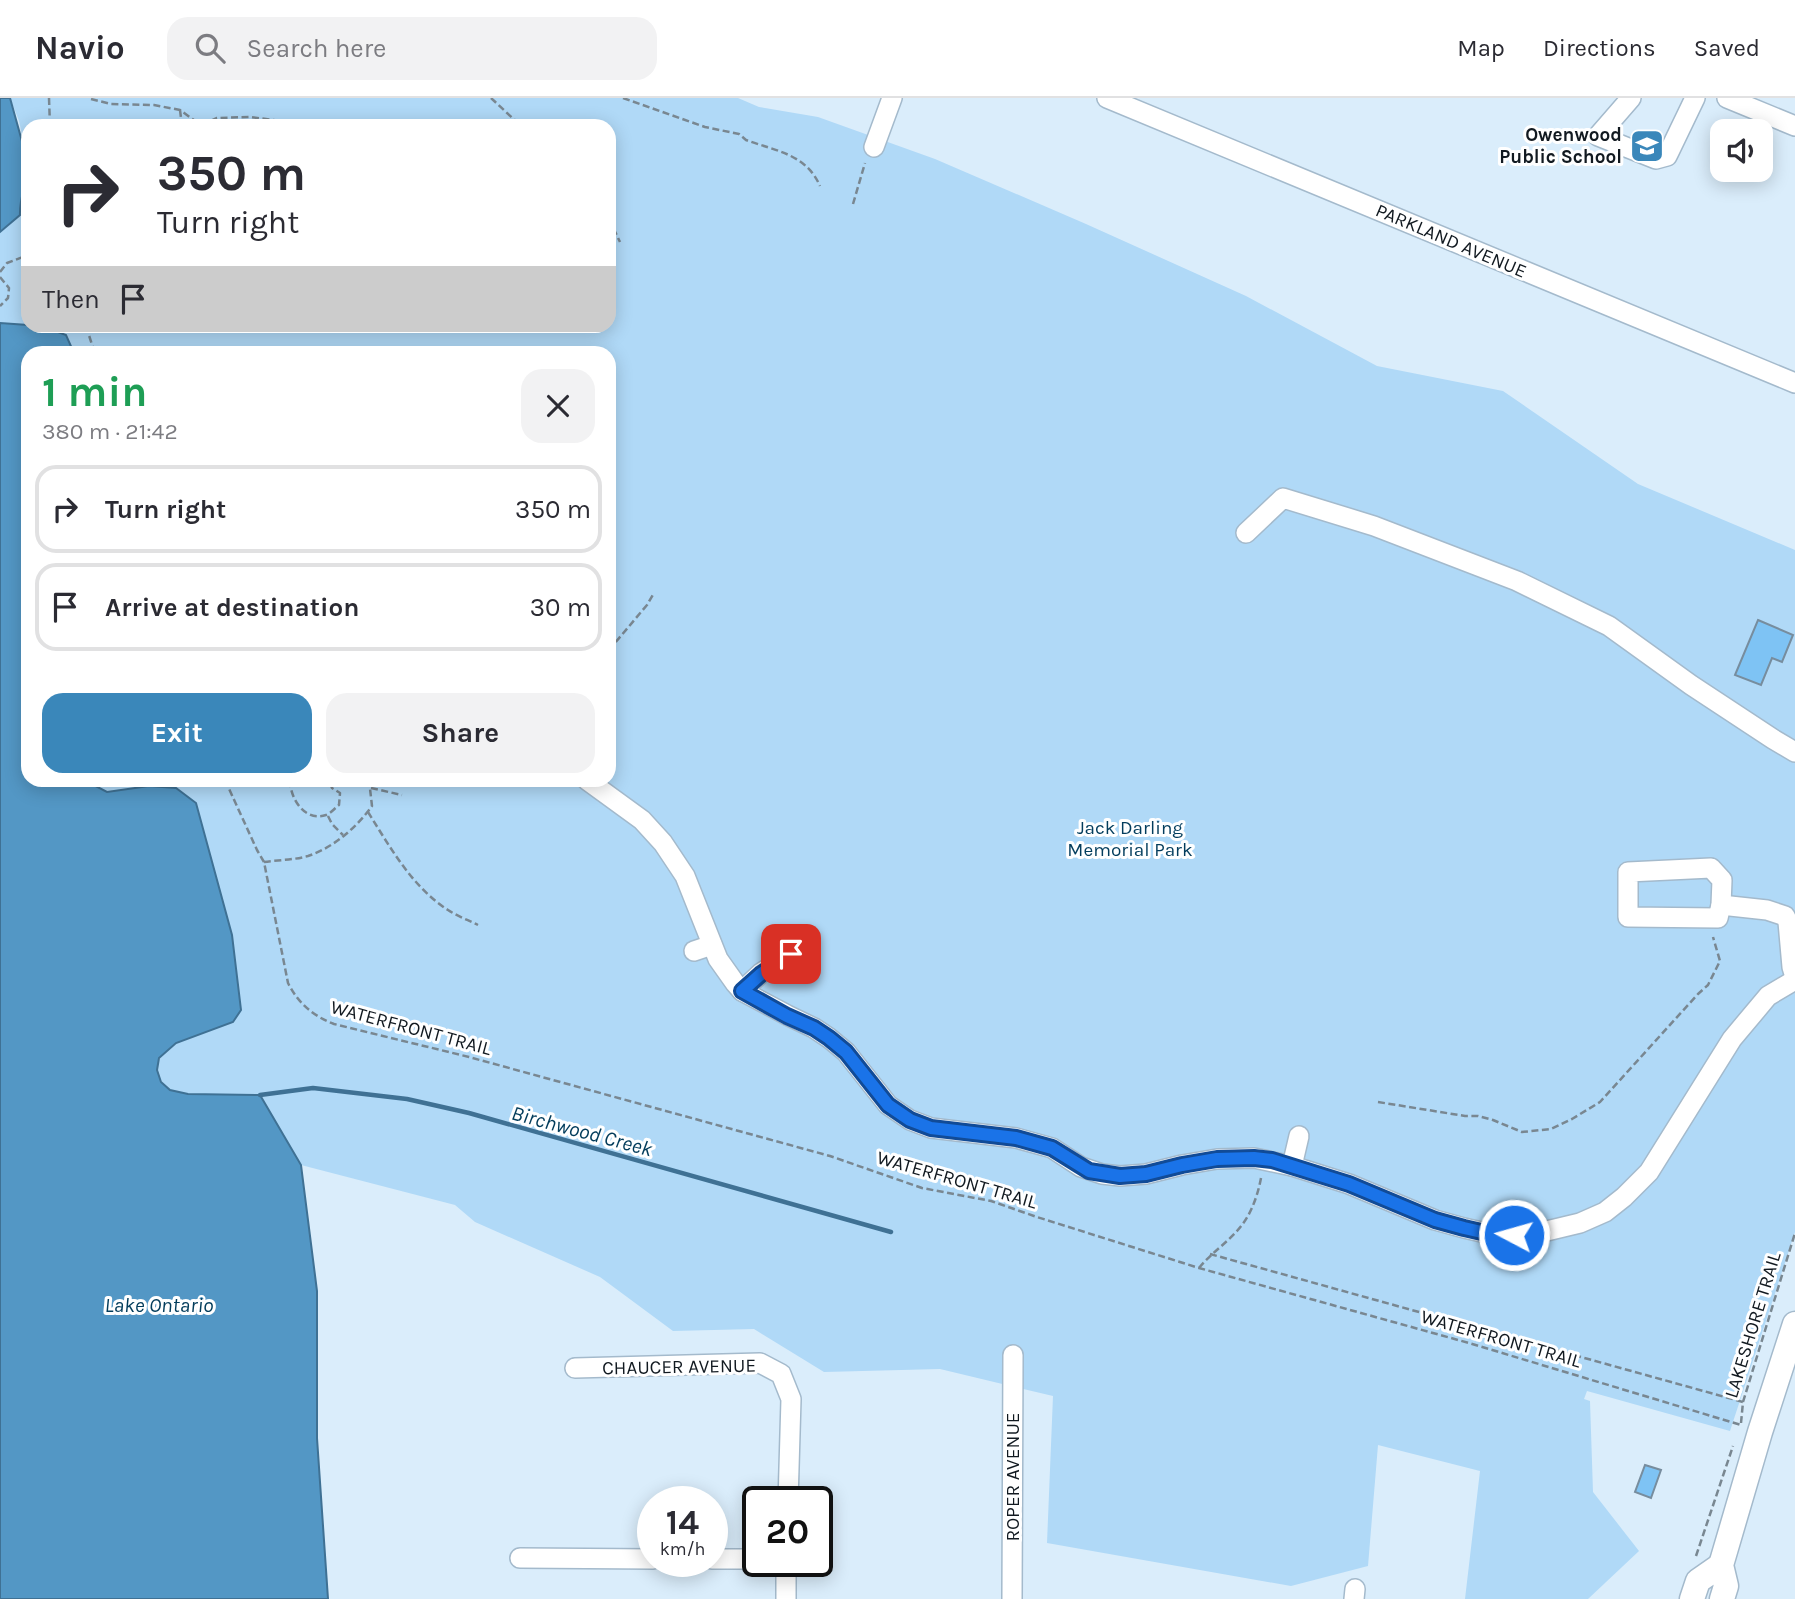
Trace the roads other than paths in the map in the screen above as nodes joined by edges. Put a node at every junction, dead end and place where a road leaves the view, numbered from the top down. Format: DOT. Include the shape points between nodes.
graph roads {
  1 [pos="892,98"];
  2 [pos="1107,98"];
  3 [pos="1631,98"];
  4 [pos="1695,98"];
  5 [pos="1727,98"];
  6 [pos="1795,126"];
  7 [pos="874,148"];
  8 [pos="1795,383"];
  9 [pos="1245,533"];
  10 [pos="1795,752"];
  11 [pos="597,787"];
  12 [pos="1714,912"];
  13 [pos="791,954"];
  14 [pos="1795,979"];
  15 [pos="742,991"];
  16 [pos="1299,1136"];
  17 [pos="1292,1166"];
  18 [pos="1795,1324"];
  19 [pos="1013,1355"];
  20 [pos="575,1368"];
  21 [pos="788,1486"];
  22 [pos="520,1559"];
  23 [pos="637,1559"];
  24 [pos="1721,1565"];
  25 [pos="786,1577"];
  26 [pos="786,1599"];
  27 [pos="1012,1599"];
  28 [pos="1692,1599"];
  29 [pos="1723,1599"];
  1 -- 7 [label="street"];
  2 -- 8 [label="street, PARKLAND AVENUE"];
  3 -- 4 [label="street" via="1598,136 1656,159 1667,156"];
  5 -- 6 [label="street"];
  9 -- 10 [label="street" via="1283,498 1374,526 1517,581 1609,626"];
  11 -- 15 [label="street" via="642,820 663,843 685,876 703,948"];
  12 -- 12 [label="street" via="1722,880 1711,868 1628,872 1628,917"];
  12 -- 14 [label="street" via="1767,910 1785,916"];
  13 -- 15 [label="street"];
  14 -- 17 [label="street" via="1768,996 1732,1039 1648,1172 1605,1212 1580,1223 1530,1235 1499,1236 1435,1220"];
  15 -- 17 [label="street" via="829,1038 846,1052 888,1105 931,1128 1016,1138 1052,1148 1089,1171 1120,1176 1217,1159 1254,1158"];
  16 -- 17 [label="street"];
  18 -- 24 [label="main road"];
  19 -- 27 [label="street, ROPER AVENUE"];
  20 -- 21 [label="street, CHAUCER AVENUE" via="760,1363 781,1374 790,1399"];
  22 -- 23 [label="street"];
  24 -- 28 [label="main road" via="1698,1581"];
  24 -- 29 [label="main road" via="1726,1586"];
  25 -- 26 [label="street"];
}
